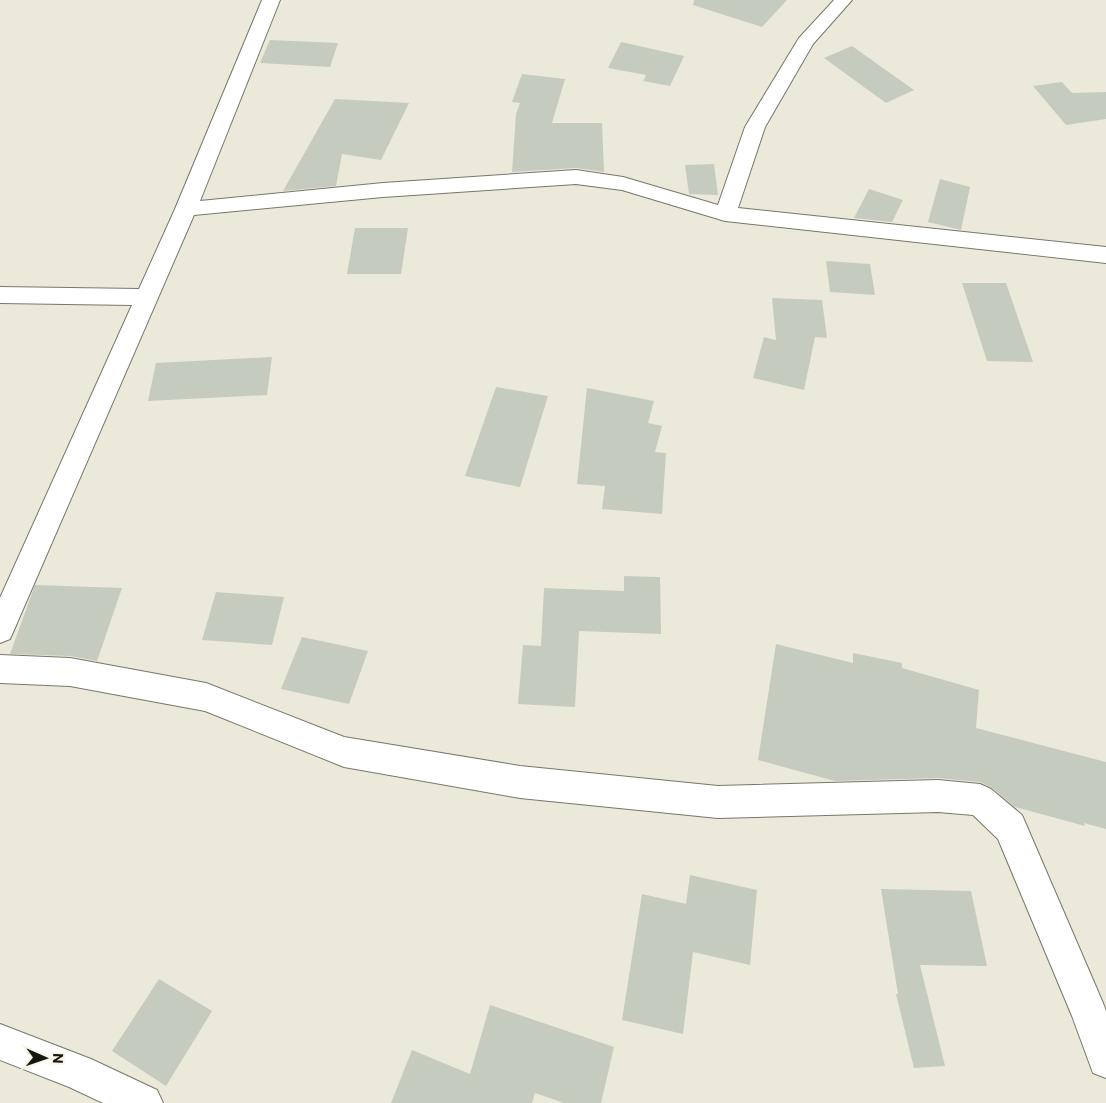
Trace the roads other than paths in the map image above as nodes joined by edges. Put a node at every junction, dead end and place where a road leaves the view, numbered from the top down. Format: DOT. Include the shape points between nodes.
graph roads {
  1 [pos="271,0"];
  2 [pos="843,0"];
  3 [pos="186,209"];
  4 [pos="725,214"];
  5 [pos="1106,255"];
  6 [pos="0,295"];
  7 [pos="148,297"];
  8 [pos="0,630"];
  9 [pos="0,669"];
  10 [pos="0,1042"];
  11 [pos="1106,1060"];
  12 [pos="144,1103"];
  1 -- 3 [label="street"];
  2 -- 4 [label="street" via="805,42 755,127"];
  3 -- 4 [label="street" via="383,190 576,177 623,184"];
  3 -- 7 [label="street"];
  4 -- 5 [label="street"];
  6 -- 7 [label="street"];
  7 -- 8 [label="street"];
  9 -- 11 [label="street" via="70,672 206,697 344,752 520,782 718,802 938,796 980,800 1010,827"];
  10 -- 12 [label="street" via="78,1072"];
}
